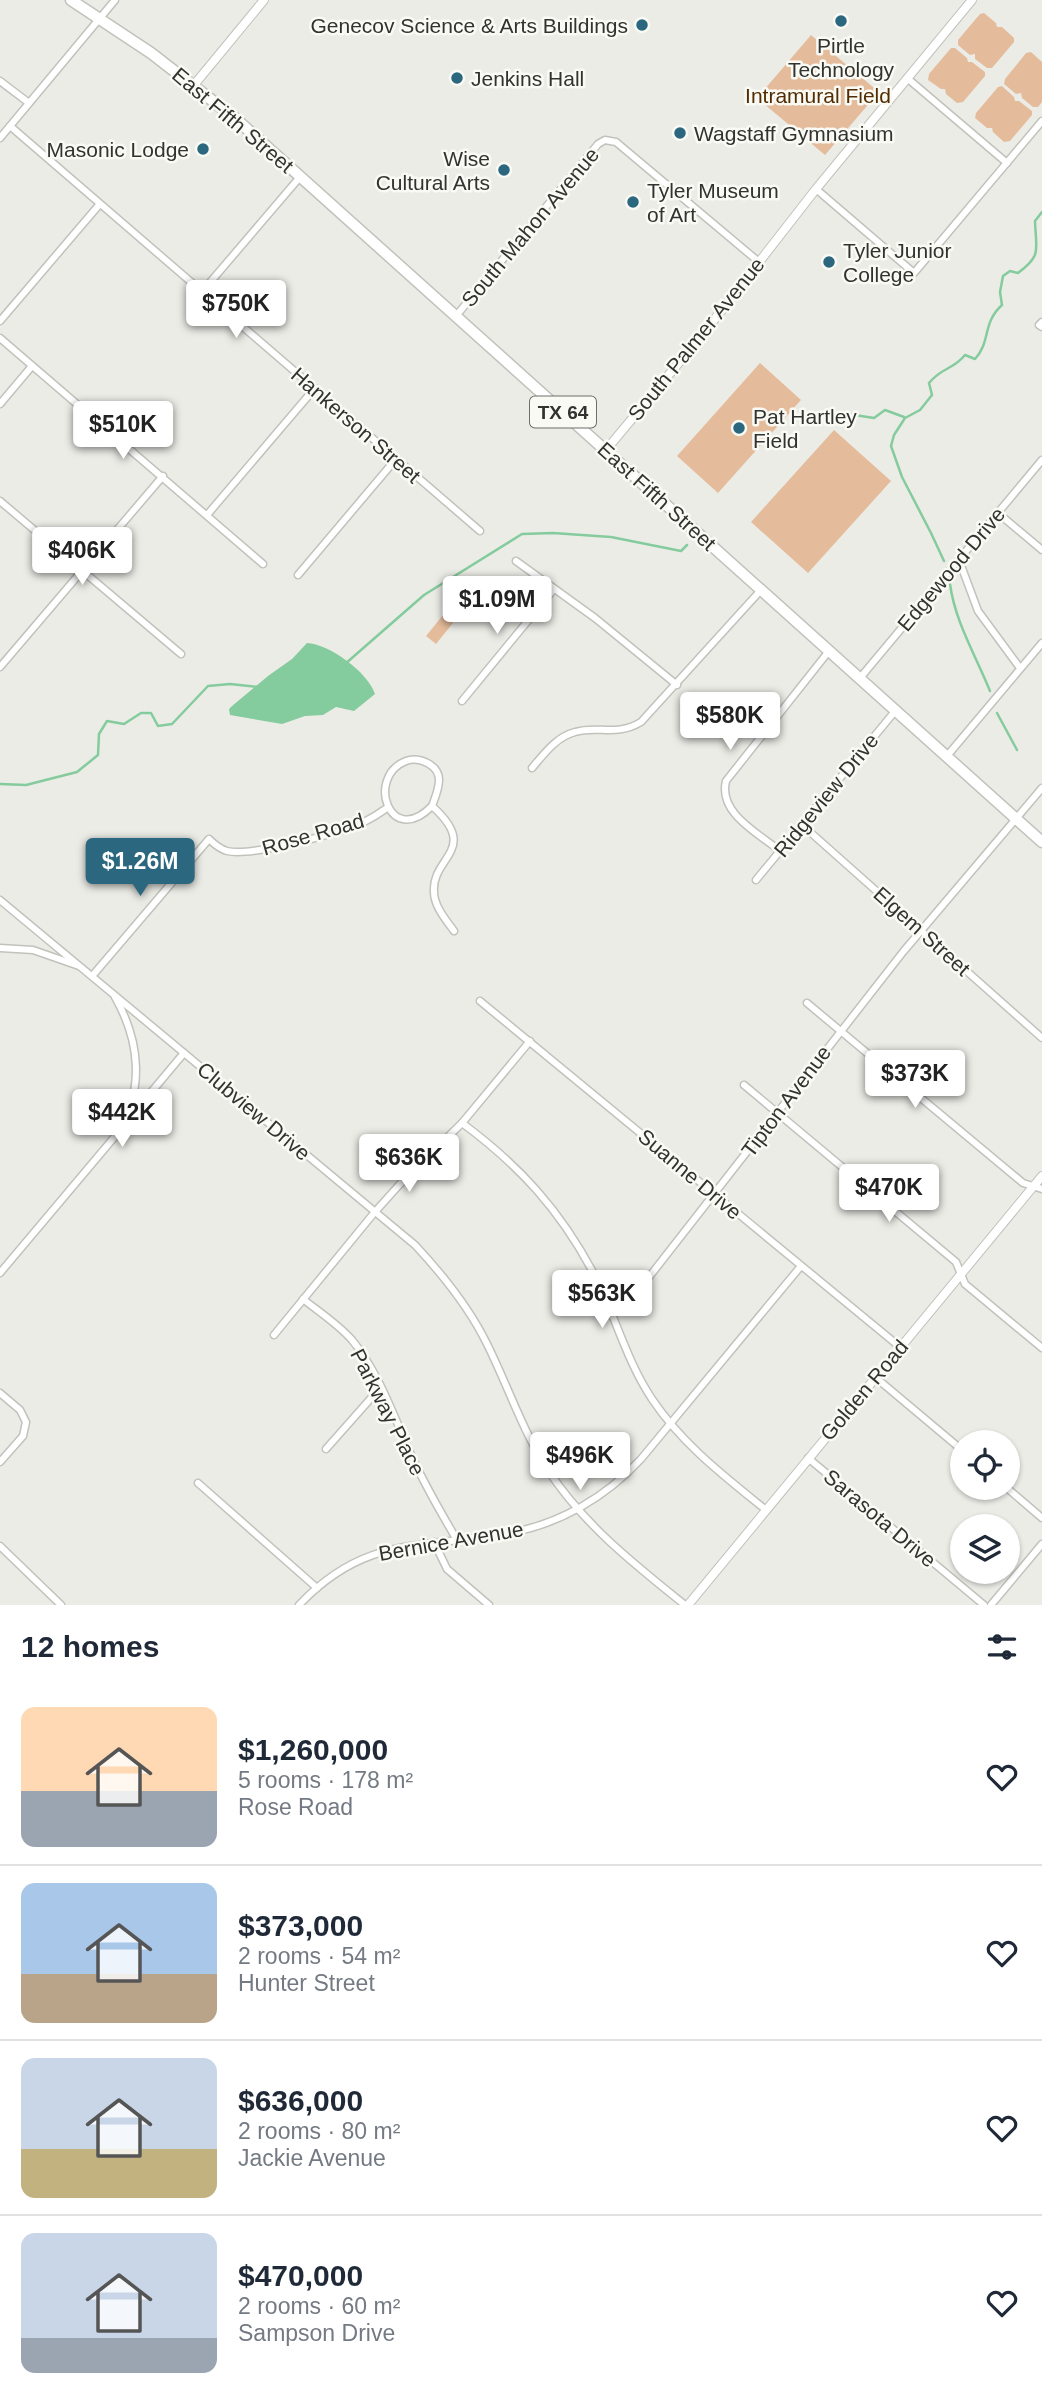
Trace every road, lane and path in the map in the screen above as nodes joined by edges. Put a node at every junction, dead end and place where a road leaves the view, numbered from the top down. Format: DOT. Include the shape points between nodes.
graph roads {
  1 [pos="71,0"];
  2 [pos="115,0"];
  3 [pos="264,0"];
  4 [pos="972,0"];
  5 [pos="100,18"];
  6 [pos="907,78"];
  7 [pos="0,81"];
  8 [pos="194,85"];
  9 [pos="29,103"];
  10 [pos="1042,121"];
  11 [pos="10,126"];
  12 [pos="0,138"];
  13 [pos="1007,163"];
  14 [pos="300,177"];
  15 [pos="816,189"];
  16 [pos="99,205"];
  17 [pos="759,262"];
  18 [pos="201,293"];
  19 [pos="456,316"];
  20 [pos="0,321"];
  21 [pos="0,338"];
  22 [pos="32,366"];
  23 [pos="314,388"];
  24 [pos="0,404"];
  25 [pos="606,450"];
  26 [pos="396,459"];
  27 [pos="1042,460"];
  28 [pos="163,476"];
  29 [pos="0,501"];
  30 [pos="998,513"];
  31 [pos="207,515"];
  32 [pos="480,531"];
  33 [pos="1042,550"];
  34 [pos="959,560"];
  35 [pos="516,561"];
  36 [pos="263,564"];
  37 [pos="83,570"];
  38 [pos="298,575"];
  39 [pos="554,589"];
  40 [pos="761,590"];
  41 [pos="1042,643"];
  42 [pos="829,650"];
  43 [pos="181,654"];
  44 [pos="0,666"];
  45 [pos="1020,668"];
  46 [pos="860,678"];
  47 [pos="677,685"];
  48 [pos="462,702"];
  49 [pos="896,710"];
  50 [pos="947,756"];
  51 [pos="532,768"];
  52 [pos="1042,788"];
  53 [pos="432,806"];
  54 [pos="387,808"];
  55 [pos="1016,819"];
  56 [pos="801,824"];
  57 [pos="1042,842"];
  58 [pos="780,851"];
  59 [pos="756,880"];
  60 [pos="0,901"];
  61 [pos="922,930"];
  62 [pos="454,931"];
  63 [pos="0,947"];
  64 [pos="84,968"];
  65 [pos="93,975"];
  66 [pos="113,993"];
  67 [pos="480,1000"];
  68 [pos="807,1003"];
  69 [pos="840,1031"];
  70 [pos="1042,1038"];
  71 [pos="530,1041"];
  72 [pos="184,1053"];
  73 [pos="744,1085"];
  74 [pos="777,1112"];
  75 [pos="462,1123"];
  76 [pos="117,1134"];
  77 [pos="1042,1177"];
  78 [pos="1038,1187"];
  79 [pos="714,1195"];
  80 [pos="374,1213"];
  81 [pos="801,1266"];
  82 [pos="0,1273"];
  83 [pos="961,1274"];
  84 [pos="303,1299"];
  85 [pos="611,1315"];
  86 [pos="274,1335"];
  87 [pos="900,1348"];
  88 [pos="1042,1349"];
  89 [pos="875,1377"];
  90 [pos="380,1388"];
  91 [pos="0,1393"];
  92 [pos="670,1422"];
  93 [pos="950,1440"];
  94 [pos="326,1449"];
  95 [pos="808,1458"];
  96 [pos="0,1462"];
  97 [pos="198,1483"];
  98 [pos="1020,1499"];
  99 [pos="576,1509"];
  100 [pos="766,1510"];
  101 [pos="1042,1518"];
  102 [pos="457,1539"];
  103 [pos="434,1542"];
  104 [pos="1042,1544"];
  105 [pos="0,1546"];
  106 [pos="317,1588"];
  107 [pos="61,1605"];
  108 [pos="299,1605"];
  109 [pos="489,1605"];
  110 [pos="686,1605"];
  111 [pos="984,1605"];
  112 [pos="991,1605"];
  1 -- 5 [label="main road, East Fifth Street / TX 64"];
  2 -- 5 [label="street"];
  3 -- 8 [label="street"];
  4 -- 6 [label="street, South Palmer Avenue"];
  5 -- 8 [label="main road, East Fifth Street / TX 64"];
  5 -- 9 [label="street"];
  6 -- 13 [label="street"];
  6 -- 15 [label="street, South Palmer Avenue"];
  7 -- 9 [label="street"];
  8 -- 14 [label="main road, East Fifth Street / TX 64"];
  9 -- 11 [label="street"];
  10 -- 13 [label="street"];
  11 -- 12 [label="street"];
  11 -- 16 [label="street, Hankerson Street"];
  13 -- 15 [label="street" via="914,273"];
  14 -- 18 [label="street"];
  14 -- 19 [label="main road, East Fifth Street / TX 64"];
  15 -- 17 [label="street, South Palmer Avenue"];
  16 -- 18 [label="street, Hankerson Street"];
  16 -- 20 [label="street"];
  17 -- 19 [label="street, South Mahon Avenue" via="616,142 605,140"];
  17 -- 25 [label="street, South Palmer Avenue"];
  18 -- 23 [label="street, Hankerson Street"];
  19 -- 25 [label="main road, East Fifth Street / TX 64"];
  21 -- 22 [label="street"];
  22 -- 24 [label="street"];
  22 -- 28 [label="street"];
  23 -- 26 [label="street, Hankerson Street"];
  23 -- 31 [label="street"];
  25 -- 40 [label="main road, East Fifth Street / TX 64"];
  26 -- 32 [label="street, Hankerson Street"];
  26 -- 38 [label="street"];
  27 -- 30 [label="street, Edgewood Drive"];
  28 -- 31 [label="street"];
  28 -- 37 [label="street"];
  29 -- 37 [label="street"];
  30 -- 33 [label="street"];
  30 -- 34 [label="street, Edgewood Drive"];
  31 -- 36 [label="street"];
  34 -- 45 [label="street" via="978,611"];
  34 -- 46 [label="street, Edgewood Drive"];
  35 -- 39 [label="street"];
  37 -- 43 [label="street"];
  37 -- 44 [label="street"];
  39 -- 47 [label="street"];
  39 -- 48 [label="street"];
  40 -- 42 [label="main road, East Fifth Street / TX 64"];
  40 -- 47 [label="street"];
  41 -- 45 [label="street"];
  42 -- 46 [label="main road, East Fifth Street / TX 64"];
  42 -- 58 [label="street" via="730,774 724,789 733,812"];
  45 -- 50 [label="street"];
  46 -- 49 [label="main road, East Fifth Street / TX 64"];
  47 -- 51 [label="street" via="633,727 574,732 556,742"];
  49 -- 50 [label="main road, East Fifth Street / TX 64"];
  49 -- 56 [label="street, Ridgeview Drive"];
  50 -- 55 [label="main road, East Fifth Street / TX 64"];
  52 -- 55 [label="street, Tipton Avenue"];
  53 -- 54 [label="street" via="411,820"];
  53 -- 54 [label="street" via="438,775 426,762 411,760 401,764 389,780 384,795"];
  53 -- 62 [label="street" via="453,835 451,853 436,879 434,893"];
  54 -- 65 [label="street, Rose Road" via="352,827 269,849 229,851 209,839"];
  55 -- 57 [label="main road, East Fifth Street / TX 64"];
  55 -- 61 [label="street, Tipton Avenue"];
  56 -- 58 [label="street, Ridgeview Drive"];
  56 -- 61 [label="street, Elgem Street"];
  58 -- 59 [label="street, Ridgeview Drive"];
  60 -- 64 [label="street, Clubview Drive"];
  61 -- 69 [label="street, Tipton Avenue"];
  61 -- 70 [label="street, Elgem Street"];
  63 -- 64 [label="street" via="33,950"];
  64 -- 65 [label="street, Clubview Drive"];
  65 -- 66 [label="street, Clubview Drive"];
  66 -- 72 [label="street, Clubview Drive"];
  66 -- 76 [label="street" via="128,1023 137,1065 131,1107"];
  67 -- 71 [label="street, Suanne Drive"];
  68 -- 69 [label="street"];
  69 -- 74 [label="street, Tipton Avenue"];
  69 -- 78 [label="street" via="1023,1183"];
  71 -- 75 [label="street"];
  71 -- 79 [label="street, Suanne Drive"];
  72 -- 76 [label="street"];
  72 -- 80 [label="street, Clubview Drive"];
  73 -- 74 [label="street"];
  74 -- 79 [label="street, Tipton Avenue"];
  74 -- 83 [label="street" via="956,1262"];
  75 -- 80 [label="street"];
  75 -- 85 [label="street" via="506,1157 544,1198 594,1275"];
  76 -- 82 [label="street"];
  77 -- 78 [label="street, Golden Road"];
  78 -- 83 [label="street, Golden Road"];
  79 -- 81 [label="street, Suanne Drive"];
  79 -- 85 [label="street, Tipton Avenue" via="628,1304"];
  80 -- 84 [label="street"];
  80 -- 99 [label="street, Clubview Drive" via="415,1245 465,1305 532,1443"];
  81 -- 87 [label="street, Suanne Drive"];
  81 -- 92 [label="street, Bernice Avenue"];
  83 -- 87 [label="street, Golden Road"];
  83 -- 88 [label="street" via="965,1284"];
  84 -- 86 [label="street"];
  84 -- 90 [label="street, Parkway Place" via="351,1339"];
  85 -- 92 [label="street" via="640,1379"];
  87 -- 89 [label="street, Golden Road"];
  89 -- 93 [label="street"];
  89 -- 95 [label="street, Golden Road"];
  90 -- 94 [label="street"];
  90 -- 102 [label="street, Parkway Place" via="429,1493"];
  91 -- 96 [label="street" via="24,1415 26,1425 23,1436"];
  92 -- 99 [label="street, Bernice Avenue" via="625,1477"];
  92 -- 100 [label="street" via="708,1463"];
  95 -- 100 [label="street, Golden Road"];
  95 -- 111 [label="street, Sarasota Drive"];
  97 -- 106 [label="street"];
  98 -- 101 [label="street"];
  99 -- 102 [label="street, Bernice Avenue" via="510,1533"];
  99 -- 110 [label="street, Clubview Drive" via="610,1544"];
  100 -- 110 [label="street, Golden Road"];
  102 -- 103 [label="street, Bernice Avenue"];
  103 -- 106 [label="street, Bernice Avenue" via="364,1557"];
  103 -- 109 [label="street" via="447,1569"];
  104 -- 112 [label="street"];
  105 -- 107 [label="street"];
  106 -- 108 [label="street, Bernice Avenue"];
}
